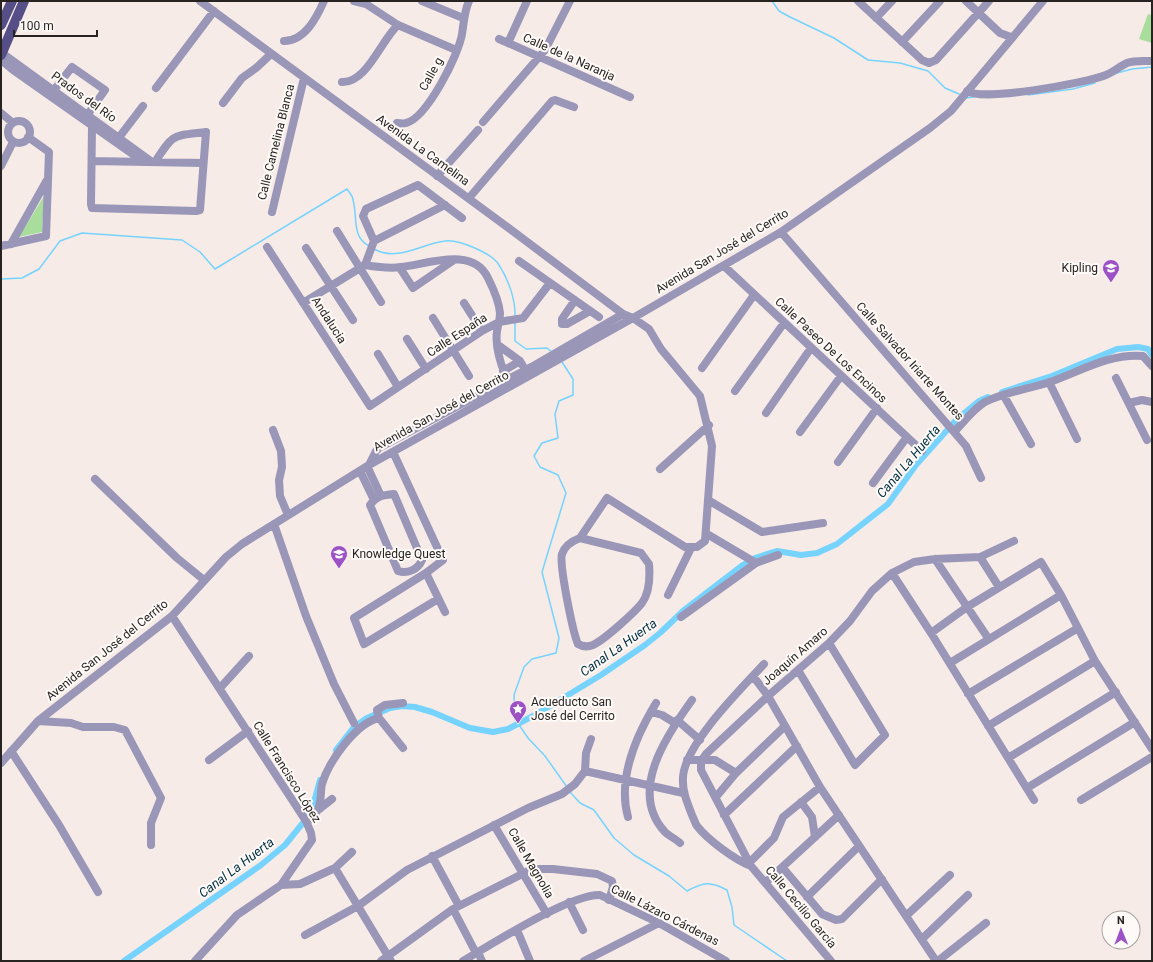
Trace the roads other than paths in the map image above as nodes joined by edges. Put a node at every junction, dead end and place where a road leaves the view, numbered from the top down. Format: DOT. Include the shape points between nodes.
graph roads {
  1 [pos="12,1"];
  2 [pos="24,1"];
  3 [pos="200,1"];
  4 [pos="324,1"];
  5 [pos="354,1"];
  6 [pos="422,1"];
  7 [pos="469,1"];
  8 [pos="527,1"];
  9 [pos="570,1"];
  10 [pos="858,1"];
  11 [pos="892,1"];
  12 [pos="940,1"];
  13 [pos="966,1"];
  14 [pos="989,1"];
  15 [pos="1043,1"];
  16 [pos="214,12"];
  17 [pos="979,13"];
  18 [pos="463,18"];
  19 [pos="876,18"];
  20 [pos="1,25"];
  21 [pos="398,25"];
  22 [pos="1000,33"];
  23 [pos="1012,37"];
  24 [pos="499,39"];
  25 [pos="284,41"];
  26 [pos="902,42"];
  27 [pos="508,43"];
  28 [pos="1004,46"];
  29 [pos="456,50"];
  30 [pos="272,54"];
  31 [pos="1,56"];
  32 [pos="540,57"];
  33 [pos="1152,61"];
  34 [pos="304,78"];
  35 [pos="342,82"];
  36 [pos="156,88"];
  37 [pos="54,90"];
  38 [pos="967,91"];
  39 [pos="630,97"];
  40 [pos="223,103"];
  41 [pos="143,106"];
  42 [pos="574,107"];
  43 [pos="1,114"];
  44 [pos="86,117"];
  45 [pos="483,122"];
  46 [pos="13,123"];
  47 [pos="397,123"];
  48 [pos="1,125"];
  49 [pos="92,126"];
  50 [pos="478,130"];
  51 [pos="8,133"];
  52 [pos="28,138"];
  53 [pos="118,140"];
  54 [pos="13,142"];
  55 [pos="92,161"];
  56 [pos="150,162"];
  57 [pos="203,163"];
  58 [pos="1,166"];
  59 [pos="437,176"];
  60 [pos="48,179"];
  61 [pos="469,198"];
  62 [pos="445,205"];
  63 [pos="272,212"];
  64 [pos="462,218"];
  65 [pos="337,232"];
  66 [pos="781,232"];
  67 [pos="374,242"];
  68 [pos="11,244"];
  69 [pos="1,246"];
  70 [pos="267,247"];
  71 [pos="306,248"];
  72 [pos="454,260"];
  73 [pos="519,261"];
  74 [pos="362,266"];
  75 [pos="724,266"];
  76 [pos="400,268"];
  77 [pos="550,283"];
  78 [pos="331,286"];
  79 [pos="754,295"];
  80 [pos="575,300"];
  81 [pos="381,302"];
  82 [pos="464,302"];
  83 [pos="303,303"];
  84 [pos="590,311"];
  85 [pos="622,314"];
  86 [pos="599,317"];
  87 [pos="434,318"];
  88 [pos="633,318"];
  89 [pos="353,320"];
  90 [pos="503,321"];
  91 [pos="784,323"];
  92 [pos="482,331"];
  93 [pos="407,339"];
  94 [pos="498,345"];
  95 [pos="811,348"];
  96 [pos="454,350"];
  97 [pos="561,353"];
  98 [pos="378,354"];
  99 [pos="520,361"];
  100 [pos="1152,366"];
  101 [pos="702,368"];
  102 [pos="426,369"];
  103 [pos="503,371"];
  104 [pos="527,372"];
  105 [pos="469,376"];
  106 [pos="841,376"];
  107 [pos="1116,378"];
  108 [pos="511,382"];
  109 [pos="1049,382"];
  110 [pos="398,388"];
  111 [pos="735,390"];
  112 [pos="1004,396"];
  113 [pos="1152,402"];
  114 [pos="1129,403"];
  115 [pos="370,406"];
  116 [pos="877,408"];
  117 [pos="766,413"];
  118 [pos="709,426"];
  119 [pos="952,429"];
  120 [pos="273,430"];
  121 [pos="800,432"];
  122 [pos="907,437"];
  123 [pos="1077,439"];
  124 [pos="1147,440"];
  125 [pos="1031,444"];
  126 [pos="379,448"];
  127 [pos="922,451"];
  128 [pos="393,452"];
  129 [pos="384,457"];
  130 [pos="838,462"];
  131 [pos="366,467"];
  132 [pos="660,469"];
  133 [pos="981,478"];
  134 [pos="95,479"];
  135 [pos="873,483"];
  136 [pos="377,498"];
  137 [pos="708,500"];
  138 [pos="288,516"];
  139 [pos="823,523"];
  140 [pos="274,524"];
  141 [pos="707,534"];
  142 [pos="580,538"];
  143 [pos="1014,541"];
  144 [pos="691,548"];
  145 [pos="778,555"];
  146 [pos="980,557"];
  147 [pos="935,559"];
  148 [pos="753,561"];
  149 [pos="426,573"];
  150 [pos="892,573"];
  151 [pos="204,580"];
  152 [pos="999,587"];
  153 [pos="668,595"];
  154 [pos="1061,595"];
  155 [pos="438,599"];
  156 [pos="967,607"];
  157 [pos="445,612"];
  158 [pos="172,616"];
  159 [pos="681,617"];
  160 [pos="1078,628"];
  161 [pos="931,633"];
  162 [pos="988,638"];
  163 [pos="830,644"];
  164 [pos="249,656"];
  165 [pos="1095,661"];
  166 [pos="950,663"];
  167 [pos="764,664"];
  168 [pos="798,670"];
  169 [pos="753,676"];
  170 [pos="220,688"];
  171 [pos="1116,692"];
  172 [pos="968,694"];
  173 [pos="768,696"];
  174 [pos="692,700"];
  175 [pos="403,703"];
  176 [pos="656,703"];
  177 [pos="651,712"];
  178 [pos="378,714"];
  179 [pos="38,721"];
  180 [pos="676,722"];
  181 [pos="1135,722"];
  182 [pos="354,723"];
  183 [pos="785,726"];
  184 [pos="988,726"];
  185 [pos="248,731"];
  186 [pos="591,739"];
  187 [pos="700,740"];
  188 [pos="797,746"];
  189 [pos="403,748"];
  190 [pos="1152,748"];
  191 [pos="11,751"];
  192 [pos="1152,757"];
  193 [pos="1008,758"];
  194 [pos="209,760"];
  195 [pos="687,760"];
  196 [pos="701,761"];
  197 [pos="1,763"];
  198 [pos="585,771"];
  199 [pos="736,773"];
  200 [pos="625,779"];
  201 [pos="649,784"];
  202 [pos="820,787"];
  203 [pos="1027,788"];
  204 [pos="683,793"];
  205 [pos="716,797"];
  206 [pos="332,799"];
  207 [pos="1034,800"];
  208 [pos="1081,800"];
  209 [pos="801,802"];
  210 [pos="318,810"];
  211 [pos="724,815"];
  212 [pos="839,815"];
  213 [pos="628,818"];
  214 [pos="306,821"];
  215 [pos="494,825"];
  216 [pos="815,837"];
  217 [pos="680,843"];
  218 [pos="151,845"];
  219 [pos="859,846"];
  220 [pos="352,852"];
  221 [pos="432,856"];
  222 [pos="750,864"];
  223 [pos="334,868"];
  224 [pos="783,868"];
  225 [pos="522,873"];
  226 [pos="950,874"];
  227 [pos="882,879"];
  228 [pos="766,882"];
  229 [pos="281,885"];
  230 [pos="98,892"];
  231 [pos="968,895"];
  232 [pos="807,897"];
  233 [pos="609,900"];
  234 [pos="569,902"];
  235 [pos="358,906"];
  236 [pos="456,907"];
  237 [pos="547,914"];
  238 [pos="907,915"];
  239 [pos="659,923"];
  240 [pos="986,923"];
  241 [pos="518,930"];
  242 [pos="583,930"];
  243 [pos="305,935"];
  244 [pos="922,939"];
  245 [pos="477,953"];
  246 [pos="387,960"];
  247 [pos="195,961"];
  248 [pos="463,961"];
  249 [pos="482,961"];
  250 [pos="530,961"];
  251 [pos="584,961"];
  252 [pos="726,961"];
  253 [pos="831,961"];
  254 [pos="937,961"];
  1 -- 20 [label="main road"];
  2 -- 31 [label="main road"];
  3 -- 16 [label="street, Avenida La Camelina"];
  4 -- 25 [label="street" via="310,26 293,40"];
  5 -- 21 [label="street" via="372,7"];
  6 -- 18 [label="street"];
  7 -- 18 [label="street, Calle g"];
  8 -- 27 [label="street"];
  9 -- 32 [label="street"];
  10 -- 19 [label="street"];
  11 -- 19 [label="street"];
  12 -- 26 [label="street"];
  13 -- 17 [label="street"];
  14 -- 17 [label="street"];
  15 -- 23 [label="street, Avenida San José del Cerrito"];
  16 -- 30 [label="street, Avenida La Camelina"];
  16 -- 36 [label="street"];
  17 -- 22 [label="street"];
  17 -- 26 [label="street" via="936,60 929,63"];
  18 -- 29 [label="street, Calle g" via="462,34"];
  19 -- 26 [label="street"];
  21 -- 29 [label="street"];
  21 -- 35 [label="street" via="358,78"];
  22 -- 23 [label="street"];
  22 -- 28 [label="street"];
  23 -- 28 [label="street, Avenida San José del Cerrito"];
  24 -- 27 [label="street, Calle de la Naranja"];
  27 -- 32 [label="street, Calle de la Naranja"];
  28 -- 38 [label="street, Avenida San José del Cerrito"];
  29 -- 47 [label="street, Calle g" via="446,75 429,102 413,120 406,124"];
  30 -- 34 [label="street, Avenida La Camelina"];
  30 -- 40 [label="street" via="242,78"];
  31 -- 37 [label="street, Prados del Río"];
  31 -- 44 [label="street" via="12,70"];
  32 -- 39 [label="street, Calle de la Naranja"];
  32 -- 45 [label="street"];
  33 -- 38 [label="street" via="1127,63 1107,75 1072,85 986,95"];
  34 -- 59 [label="street, Avenida La Camelina"];
  34 -- 63 [label="street, Calle Camelina Blanca"];
  37 -- 44 [label="street, Prados del Río"];
  37 -- 44 [label="street" via="72,67 104,90"];
  38 -- 66 [label="street, Avenida San José del Cerrito" via="951,111 930,128"];
  41 -- 53 [label="street"];
  42 -- 61 [label="street" via="552,101"];
  43 -- 46 [label="street"];
  44 -- 49 [label="street"];
  44 -- 53 [label="street, Prados del Río"];
  46 -- 51 [label="street"];
  46 -- 52 [label="street" via="20,122 26,125 29,131"];
  48 -- 51 [label="street"];
  49 -- 53 [label="street"];
  49 -- 55 [label="street"];
  50 -- 59 [label="street"];
  51 -- 54 [label="street"];
  52 -- 54 [label="street" via="20,143"];
  52 -- 60 [label="street" via="49,152"];
  53 -- 56 [label="street"];
  54 -- 58 [label="street"];
  55 -- 56 [label="street"];
  55 -- 57 [label="street" via="92,208 196,211 200,210"];
  56 -- 57 [label="street"];
  56 -- 57 [label="street" via="177,135 206,132"];
  59 -- 61 [label="street, Avenida La Camelina"];
  60 -- 68 [label="street"];
  60 -- 68 [label="street" via="46,236"];
  61 -- 85 [label="street, Avenida La Camelina"];
  62 -- 64 [label="street"];
  62 -- 67 [label="street"];
  62 -- 67 [label="street" via="418,185 366,209 363,216"];
  65 -- 74 [label="street"];
  66 -- 75 [label="street, Avenida San José del Cerrito"];
  66 -- 119 [label="street, Calle Salvador Iriarte Montes"];
  67 -- 74 [label="street"];
  68 -- 69 [label="street"];
  70 -- 83 [label="street, Andalucia"];
  71 -- 78 [label="street"];
  72 -- 76 [label="street" via="437,260"];
  72 -- 76 [label="street" via="413,288"];
  72 -- 90 [label="street" via="466,260 478,265 487,276"];
  73 -- 77 [label="street"];
  74 -- 76 [label="street"];
  74 -- 78 [label="street"];
  74 -- 81 [label="street"];
  75 -- 79 [label="street, Calle Paseo De Los Encinos"];
  75 -- 88 [label="street, Avenida San José del Cerrito"];
  77 -- 80 [label="street"];
  77 -- 90 [label="street, Calle España" via="525,316"];
  78 -- 83 [label="street"];
  78 -- 89 [label="street"];
  79 -- 91 [label="street, Calle Paseo De Los Encinos"];
  79 -- 101 [label="street"];
  80 -- 84 [label="street"];
  80 -- 84 [label="street" via="562,319 562,324 568,324"];
  82 -- 92 [label="street"];
  83 -- 115 [label="street, Andalucia"];
  84 -- 86 [label="street"];
  85 -- 88 [label="street, Avenida La Camelina"];
  85 -- 97 [label="street, Avenida San José del Cerrito"];
  87 -- 96 [label="street"];
  88 -- 97 [label="street, Avenida San José del Cerrito"];
  88 -- 118 [label="street, Avenida La Camelina" via="649,330 661,349 700,396"];
  90 -- 92 [label="street, Calle España"];
  90 -- 94 [label="street" via="497,331"];
  91 -- 95 [label="street, Calle Paseo De Los Encinos"];
  91 -- 111 [label="street"];
  92 -- 96 [label="street, Calle España"];
  93 -- 102 [label="street"];
  94 -- 99 [label="street"];
  94 -- 103 [label="street"];
  95 -- 106 [label="street, Calle Paseo De Los Encinos"];
  95 -- 117 [label="street"];
  96 -- 102 [label="street, Calle España"];
  96 -- 105 [label="street"];
  97 -- 104 [label="street, Avenida San José del Cerrito"];
  98 -- 110 [label="street"];
  99 -- 103 [label="street"];
  99 -- 104 [label="street"];
  100 -- 109 [label="street, Calle Salvador Iriarte Montes" via="1143,356 1128,354"];
  102 -- 110 [label="street, Calle España"];
  103 -- 108 [label="street"];
  104 -- 108 [label="street, Avenida San José del Cerrito"];
  106 -- 116 [label="street, Calle Paseo De Los Encinos"];
  106 -- 121 [label="street"];
  107 -- 114 [label="street"];
  108 -- 126 [label="street, Avenida San José del Cerrito"];
  108 -- 128 [label="street, Avenida San José del Cerrito"];
  109 -- 112 [label="street, Calle Salvador Iriarte Montes"];
  109 -- 123 [label="street"];
  110 -- 115 [label="street, Calle España"];
  112 -- 119 [label="street, Calle Salvador Iriarte Montes" via="985,402"];
  112 -- 125 [label="street"];
  113 -- 114 [label="street" via="1142,400"];
  114 -- 124 [label="street"];
  116 -- 122 [label="street, Calle Paseo De Los Encinos"];
  116 -- 130 [label="street"];
  118 -- 132 [label="street"];
  118 -- 137 [label="street, Avenida La Camelina" via="712,446"];
  119 -- 133 [label="street" via="966,446"];
  120 -- 138 [label="street" via="281,451 280,496"];
  122 -- 127 [label="street, Calle Paseo De Los Encinos"];
  122 -- 135 [label="street"];
  126 -- 129 [label="street" via="378,455"];
  126 -- 131 [label="street, Avenida San José del Cerrito"];
  128 -- 129 [label="street, Avenida San José del Cerrito"];
  128 -- 149 [label="street" via="443,560"];
  129 -- 131 [label="street, Avenida San José del Cerrito"];
  131 -- 136 [label="street"];
  131 -- 138 [label="street, Avenida San José del Cerrito"];
  134 -- 151 [label="street" via="177,558"];
  136 -- 136 [label="street" via="394,494 422,560 412,571 403,573 398,570 370,505"];
  137 -- 139 [label="street" via="762,532"];
  137 -- 141 [label="street, Avenida La Camelina"];
  138 -- 140 [label="street, Avenida San José del Cerrito"];
  140 -- 151 [label="street, Avenida San José del Cerrito" via="242,544"];
  140 -- 182 [label="street" via="306,616 334,684"];
  141 -- 144 [label="street" via="702,545"];
  141 -- 148 [label="street"];
  142 -- 142 [label="street" via="565,548 562,556 567,601 575,637 578,644 583,647 592,646 602,640 642,602 650,577 649,564 641,553"];
  142 -- 144 [label="street" via="607,498 685,547"];
  143 -- 146 [label="street, Joaquín Amaro"];
  144 -- 153 [label="street"];
  145 -- 148 [label="street"];
  146 -- 147 [label="street, Joaquín Amaro"];
  146 -- 152 [label="street"];
  147 -- 150 [label="street, Joaquín Amaro" via="914,562"];
  147 -- 156 [label="street"];
  148 -- 159 [label="street"];
  149 -- 155 [label="street"];
  149 -- 155 [label="street" via="354,618 364,644"];
  150 -- 161 [label="street"];
  150 -- 163 [label="street, Joaquín Amaro" via="872,591 850,622"];
  151 -- 158 [label="street, Avenida San José del Cerrito"];
  152 -- 154 [label="street" via="1041,562"];
  152 -- 156 [label="street"];
  154 -- 160 [label="street"];
  154 -- 162 [label="street"];
  155 -- 157 [label="street"];
  156 -- 161 [label="street"];
  156 -- 162 [label="street"];
  158 -- 170 [label="street, Calle Francisco López"];
  158 -- 179 [label="street, Avenida San José del Cerrito"];
  160 -- 165 [label="street"];
  160 -- 172 [label="street"];
  161 -- 166 [label="street"];
  162 -- 166 [label="street"];
  163 -- 168 [label="street, Joaquín Amaro"];
  163 -- 168 [label="street" via="885,735 855,765"];
  164 -- 170 [label="street"];
  165 -- 171 [label="street"];
  165 -- 184 [label="street"];
  166 -- 172 [label="street"];
  167 -- 169 [label="street, Calle Cecilio García"];
  168 -- 173 [label="street, Joaquín Amaro"];
  169 -- 173 [label="street"];
  169 -- 187 [label="street, Calle Cecilio García"];
  170 -- 185 [label="street, Calle Francisco López"];
  171 -- 181 [label="street"];
  171 -- 193 [label="street"];
  172 -- 184 [label="street"];
  173 -- 183 [label="street"];
  173 -- 196 [label="street, Joaquín Amaro"];
  174 -- 180 [label="street"];
  175 -- 178 [label="street" via="385,705"];
  176 -- 177 [label="street"];
  177 -- 180 [label="street"];
  177 -- 200 [label="street" via="630,757"];
  178 -- 189 [label="street"];
  178 -- 210 [label="street" via="353,734 331,764 323,783"];
  179 -- 191 [label="street, Avenida San José del Cerrito"];
  179 -- 218 [label="street" via="124,730 161,798 151,823"];
  180 -- 187 [label="street"];
  180 -- 201 [label="street" via="654,765"];
  181 -- 190 [label="street"];
  181 -- 203 [label="street"];
  183 -- 188 [label="street"];
  183 -- 199 [label="street"];
  184 -- 193 [label="street"];
  185 -- 194 [label="street"];
  185 -- 214 [label="street, Calle Francisco López"];
  186 -- 198 [label="street" via="586,753"];
  187 -- 195 [label="street, Calle Cecilio García"];
  188 -- 202 [label="street"];
  188 -- 211 [label="street"];
  191 -- 197 [label="street, Avenida San José del Cerrito"];
  191 -- 230 [label="street"];
  192 -- 208 [label="street"];
  193 -- 203 [label="street"];
  195 -- 196 [label="street"];
  195 -- 204 [label="street, Calle Cecilio García" via="683,776"];
  196 -- 199 [label="street" via="720,761"];
  196 -- 205 [label="street" via="701,770"];
  198 -- 200 [label="street"];
  198 -- 215 [label="street" via="575,784 562,794"];
  199 -- 205 [label="street"];
  200 -- 201 [label="street"];
  200 -- 213 [label="street" via="624,804"];
  201 -- 204 [label="street"];
  201 -- 217 [label="street" via="652,810 665,832"];
  202 -- 209 [label="street"];
  202 -- 212 [label="street"];
  203 -- 207 [label="street"];
  204 -- 222 [label="street, Calle Cecilio García" via="697,826 740,862"];
  205 -- 211 [label="street"];
  206 -- 210 [label="street"];
  209 -- 216 [label="street" via="812,817"];
  209 -- 222 [label="street" via="783,817 774,838"];
  210 -- 214 [label="street"];
  211 -- 222 [label="street"];
  212 -- 216 [label="street"];
  212 -- 219 [label="street"];
  214 -- 229 [label="street, Calle Francisco López" via="312,840"];
  215 -- 221 [label="street"];
  215 -- 225 [label="street, Calle Magnolia"];
  216 -- 224 [label="street"];
  219 -- 227 [label="street"];
  219 -- 232 [label="street"];
  220 -- 223 [label="street"];
  221 -- 235 [label="street" via="407,870"];
  221 -- 236 [label="street"];
  222 -- 228 [label="street, Calle Cecilio García"];
  223 -- 229 [label="street" via="300,884"];
  223 -- 235 [label="street"];
  224 -- 228 [label="street"];
  224 -- 232 [label="street"];
  225 -- 233 [label="street" via="532,869 553,869 597,874 612,881"];
  225 -- 236 [label="street"];
  225 -- 237 [label="street, Calle Magnolia"];
  226 -- 238 [label="street"];
  227 -- 232 [label="street" via="842,919 836,920 822,914"];
  227 -- 238 [label="street"];
  228 -- 253 [label="street, Calle Cecilio García"];
  229 -- 247 [label="street, Calle Francisco López" via="237,915"];
  231 -- 244 [label="street"];
  233 -- 234 [label="street, Calle Lázaro Cárdenas" via="600,895 593,895"];
  233 -- 239 [label="street, Calle Lázaro Cárdenas"];
  234 -- 237 [label="street, Calle Lázaro Cárdenas"];
  234 -- 242 [label="street, Calle Magnolia"];
  235 -- 243 [label="street"];
  235 -- 246 [label="street"];
  236 -- 245 [label="street"];
  236 -- 246 [label="street"];
  237 -- 241 [label="street, Calle Lázaro Cárdenas"];
  238 -- 244 [label="street"];
  239 -- 251 [label="street"];
  239 -- 252 [label="street, Calle Lázaro Cárdenas"];
  240 -- 254 [label="street"];
  241 -- 245 [label="street, Calle Lázaro Cárdenas"];
  241 -- 250 [label="street"];
  244 -- 254 [label="street"];
  245 -- 248 [label="street, Calle Lázaro Cárdenas"];
  245 -- 249 [label="street"];
}
